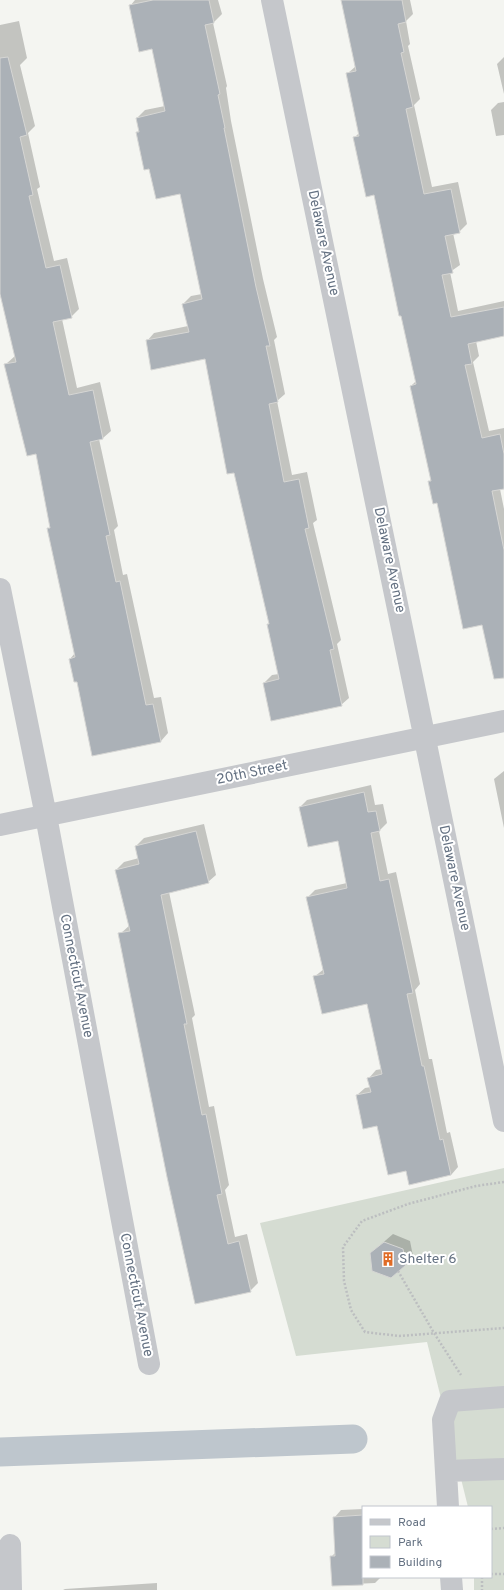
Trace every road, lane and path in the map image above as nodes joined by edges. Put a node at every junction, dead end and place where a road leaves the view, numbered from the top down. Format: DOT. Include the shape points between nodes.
graph roads {
  1 [pos="272,0"];
  2 [pos="0,589"];
  3 [pos="504,721"];
  4 [pos="425,737"];
  5 [pos="46,816"];
  6 [pos="0,825"];
  7 [pos="504,1121"];
  8 [pos="504,1182"];
  9 [pos="398,1271"];
  10 [pos="504,1328"];
  11 [pos="434,1333"];
  12 [pos="149,1364"];
  13 [pos="504,1397"];
  14 [pos="504,1469"];
  15 [pos="446,1471"];
  16 [pos="448,1506"];
  17 [pos="504,1528"];
  18 [pos="492,1529"];
  19 [pos="10,1545"];
  20 [pos="492,1574"];
  21 [pos="504,1574"];
  22 [pos="451,1578"];
  23 [pos="482,1578"];
  24 [pos="11,1590"];
  25 [pos="452,1590"];
  26 [pos="482,1590"];
  1 -- 4 [label="street, Delaware Avenue"];
  2 -- 5 [label="street, Connecticut Avenue"];
  3 -- 4 [label="street, 20th Street"];
  4 -- 5 [label="street, 20th Street"];
  4 -- 7 [label="street, Delaware Avenue"];
  5 -- 6 [label="street, 20th Street"];
  5 -- 12 [label="street, Connecticut Avenue"];
  8 -- 11 [label="path" via="476,1186 408,1204 362,1221 343,1247 344,1281 351,1310 365,1332 399,1336"];
  9 -- 11 [label="path"];
  10 -- 11 [label="path"];
  13 -- 15 [label="street" via="450,1400 443,1420"];
  14 -- 15 [label="street"];
  15 -- 16 [label="street"];
  17 -- 18 [label="path"];
  19 -- 24 [label="street"];
  20 -- 21 [label="path"];
  22 -- 25 [label="street"];
  23 -- 26 [label="path"];
}
